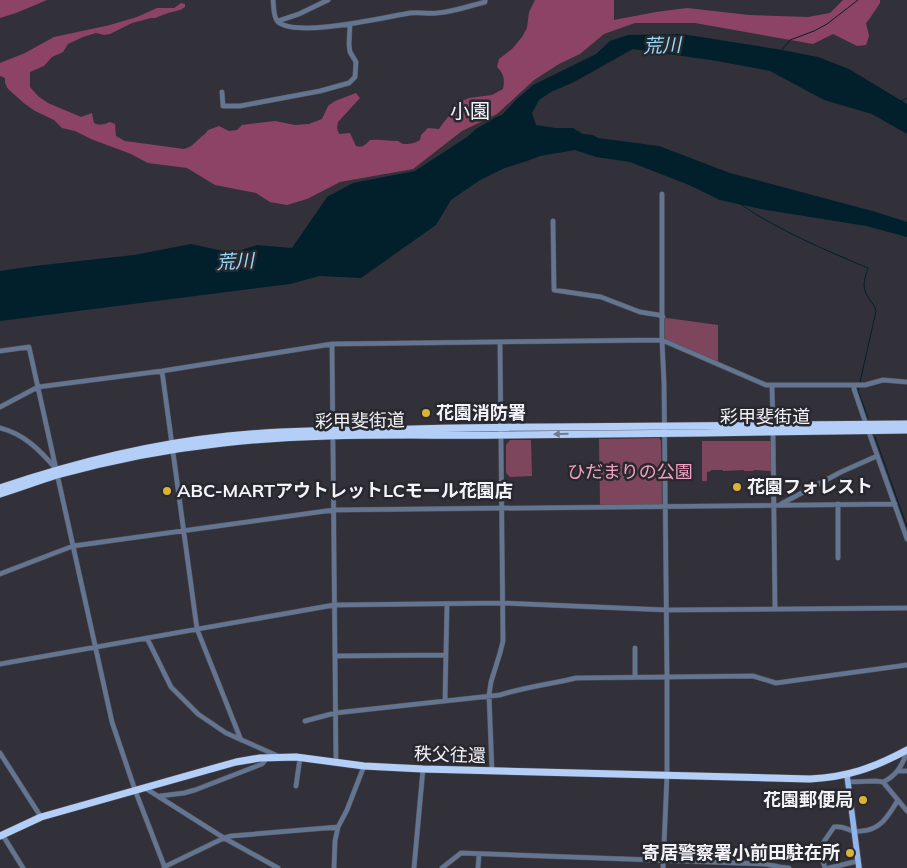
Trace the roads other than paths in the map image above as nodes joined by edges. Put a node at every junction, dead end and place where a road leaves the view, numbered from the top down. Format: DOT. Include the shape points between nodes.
graph roads {
  1 [pos="273,0"];
  2 [pos="328,0"];
  3 [pos="485,0"];
  4 [pos="278,21"];
  5 [pos="350,24"];
  6 [pos="222,92"];
  7 [pos="662,194"];
  8 [pos="552,221"];
  9 [pos="663,317"];
  10 [pos="662,340"];
  11 [pos="500,343"];
  12 [pos="332,344"];
  13 [pos="0,351"];
  14 [pos="162,371"];
  15 [pos="907,382"];
  16 [pos="858,385"];
  17 [pos="772,386"];
  18 [pos="38,387"];
  19 [pos="0,407"];
  20 [pos="907,424"];
  21 [pos="0,428"];
  22 [pos="867,428"];
  23 [pos="773,429"];
  24 [pos="665,430"];
  25 [pos="907,430"];
  26 [pos="501,431"];
  27 [pos="333,433"];
  28 [pos="173,447"];
  29 [pos="877,456"];
  30 [pos="58,472"];
  31 [pos="0,488"];
  32 [pos="0,494"];
  33 [pos="838,504"];
  34 [pos="895,504"];
  35 [pos="774,505"];
  36 [pos="780,505"];
  37 [pos="666,507"];
  38 [pos="502,508"];
  39 [pos="334,510"];
  40 [pos="184,530"];
  41 [pos="907,539"];
  42 [pos="73,546"];
  43 [pos="838,558"];
  44 [pos="0,574"];
  45 [pos="503,603"];
  46 [pos="447,604"];
  47 [pos="334,605"];
  48 [pos="907,608"];
  49 [pos="775,609"];
  50 [pos="667,610"];
  51 [pos="197,629"];
  52 [pos="147,638"];
  53 [pos="96,647"];
  54 [pos="635,648"];
  55 [pos="446,655"];
  56 [pos="335,656"];
  57 [pos="0,664"];
  58 [pos="907,665"];
  59 [pos="667,676"];
  60 [pos="634,677"];
  61 [pos="489,695"];
  62 [pos="445,700"];
  63 [pos="335,713"];
  64 [pos="306,720"];
  65 [pos="241,740"];
  66 [pos="907,751"];
  67 [pos="0,753"];
  68 [pos="268,757"];
  69 [pos="280,757"];
  70 [pos="300,758"];
  71 [pos="336,763"];
  72 [pos="364,766"];
  73 [pos="423,769"];
  74 [pos="492,771"];
  75 [pos="898,771"];
  76 [pos="907,771"];
  77 [pos="667,775"];
  78 [pos="848,778"];
  79 [pos="883,782"];
  80 [pos="296,786"];
  81 [pos="145,788"];
  82 [pos="136,790"];
  83 [pos="159,796"];
  84 [pos="898,800"];
  85 [pos="907,811"];
  86 [pos="41,817"];
  87 [pos="338,827"];
  88 [pos="854,832"];
  89 [pos="1,835"];
  90 [pos="224,838"];
  91 [pos="479,854"];
  92 [pos="663,860"];
  93 [pos="725,862"];
  94 [pos="858,865"];
  95 [pos="24,868"];
  96 [pos="164,868"];
  97 [pos="278,868"];
  98 [pos="334,868"];
  99 [pos="414,868"];
  100 [pos="442,868"];
  101 [pos="478,868"];
  102 [pos="663,868"];
  103 [pos="725,868"];
  104 [pos="780,868"];
  105 [pos="789,868"];
  106 [pos="825,868"];
  107 [pos="829,868"];
  1 -- 4 [label="street"];
  2 -- 4 [label="street"];
  3 -- 5 [label="street" via="435,14 412,13"];
  4 -- 5 [label="street" via="288,27"];
  5 -- 6 [label="street" via="350,52 356,62 355,77 349,83 233,107 223,106"];
  7 -- 9 [label="street"];
  8 -- 9 [label="street" via="554,290 601,297"];
  9 -- 10 [label="street"];
  10 -- 11 [label="street"];
  10 -- 17 [label="street"];
  10 -- 24 [label="street"];
  11 -- 12 [label="street"];
  11 -- 26 [label="street"];
  12 -- 14 [label="street"];
  12 -- 27 [label="street"];
  13 -- 18 [label="street" via="29,347"];
  14 -- 18 [label="street"];
  14 -- 28 [label="street"];
  15 -- 16 [label="street" via="883,380"];
  16 -- 17 [label="street"];
  16 -- 22 [label="street" via="854,389"];
  17 -- 23 [label="street"];
  18 -- 19 [label="street"];
  18 -- 30 [label="street"];
  20 -- 22 [label="highway, 彩甲斐街道"];
  21 -- 30 [label="street" via="34,445"];
  22 -- 23 [label="highway, 彩甲斐街道"];
  22 -- 25 [label="highway, 彩甲斐街道"];
  22 -- 29 [label="street"];
  23 -- 24 [label="highway, 彩甲斐街道"];
  23 -- 35 [label="street"];
  24 -- 26 [label="highway, 彩甲斐街道"];
  24 -- 37 [label="street"];
  26 -- 27 [label="highway, 彩甲斐街道"];
  26 -- 38 [label="street"];
  27 -- 28 [label="highway, 彩甲斐街道"];
  27 -- 39 [label="street"];
  28 -- 30 [label="highway, 彩甲斐街道"];
  28 -- 40 [label="street"];
  29 -- 34 [label="street"];
  29 -- 36 [label="street"];
  30 -- 31 [label="highway, 彩甲斐街道"];
  30 -- 32 [label="highway, 彩甲斐街道"];
  30 -- 42 [label="street"];
  33 -- 34 [label="street"];
  33 -- 36 [label="street"];
  33 -- 43 [label="street"];
  34 -- 41 [label="street"];
  35 -- 36 [label="street"];
  35 -- 37 [label="street"];
  35 -- 49 [label="street"];
  37 -- 38 [label="street"];
  37 -- 50 [label="street"];
  38 -- 39 [label="street"];
  38 -- 45 [label="street"];
  39 -- 40 [label="street"];
  39 -- 47 [label="street"];
  40 -- 42 [label="street"];
  40 -- 51 [label="street"];
  42 -- 44 [label="street"];
  42 -- 53 [label="street"];
  45 -- 46 [label="street"];
  45 -- 50 [label="street"];
  45 -- 61 [label="street" via="503,641"];
  46 -- 47 [label="street"];
  46 -- 55 [label="street"];
  47 -- 51 [label="street"];
  47 -- 56 [label="street"];
  48 -- 49 [label="street"];
  49 -- 50 [label="street"];
  50 -- 59 [label="street"];
  51 -- 52 [label="street"];
  51 -- 65 [label="street"];
  52 -- 53 [label="street"];
  52 -- 65 [label="street" via="171,687 211,724"];
  53 -- 57 [label="street"];
  53 -- 82 [label="street" via="112,722"];
  54 -- 60 [label="street"];
  55 -- 56 [label="street"];
  55 -- 62 [label="street"];
  56 -- 63 [label="street"];
  58 -- 59 [label="street" via="776,683 753,676"];
  59 -- 60 [label="street"];
  59 -- 77 [label="street"];
  60 -- 61 [label="street" via="576,678"];
  61 -- 62 [label="street"];
  61 -- 74 [label="street"];
  62 -- 63 [label="street"];
  63 -- 64 [label="street"];
  63 -- 71 [label="street"];
  65 -- 69 [label="street"];
  66 -- 75 [label="street"];
  66 -- 78 [label="highway, 秩父往還"];
  67 -- 86 [label="street"];
  68 -- 69 [label="highway, 秩父往還"];
  68 -- 81 [label="highway, 秩父往還" via="236,762"];
  68 -- 83 [label="street" via="262,764 195,790"];
  69 -- 70 [label="highway, 秩父往還"];
  70 -- 71 [label="highway, 秩父往還"];
  70 -- 80 [label="street"];
  71 -- 72 [label="highway, 秩父往還"];
  72 -- 73 [label="highway, 秩父往還"];
  72 -- 87 [label="street"];
  73 -- 74 [label="highway, 秩父往還"];
  73 -- 99 [label="street"];
  74 -- 77 [label="highway, 秩父往還"];
  75 -- 76 [label="street"];
  75 -- 79 [label="street"];
  77 -- 78 [label="highway, 秩父往還"];
  77 -- 92 [label="street"];
  78 -- 79 [label="street"];
  78 -- 88 [label="main road"];
  79 -- 84 [label="street"];
  81 -- 82 [label="highway, 秩父往還"];
  81 -- 83 [label="street"];
  82 -- 86 [label="highway, 秩父往還"];
  82 -- 96 [label="street"];
  83 -- 90 [label="street"];
  84 -- 85 [label="street"];
  84 -- 88 [label="street" via="882,823 869,831"];
  86 -- 89 [label="highway, 秩父往還"];
  87 -- 90 [label="street"];
  87 -- 98 [label="street" via="334,841"];
  88 -- 94 [label="main road"];
  88 -- 106 [label="street" via="844,827 834,828 820,851"];
  89 -- 95 [label="street"];
  90 -- 96 [label="street"];
  90 -- 97 [label="street"];
  91 -- 92 [label="street"];
  91 -- 100 [label="street" via="461,853"];
  91 -- 101 [label="street"];
  92 -- 93 [label="street"];
  92 -- 102 [label="street"];
  93 -- 103 [label="street"];
  93 -- 104 [label="street"];
  94 -- 107 [label="street"];
  104 -- 105 [label="street"];
}
